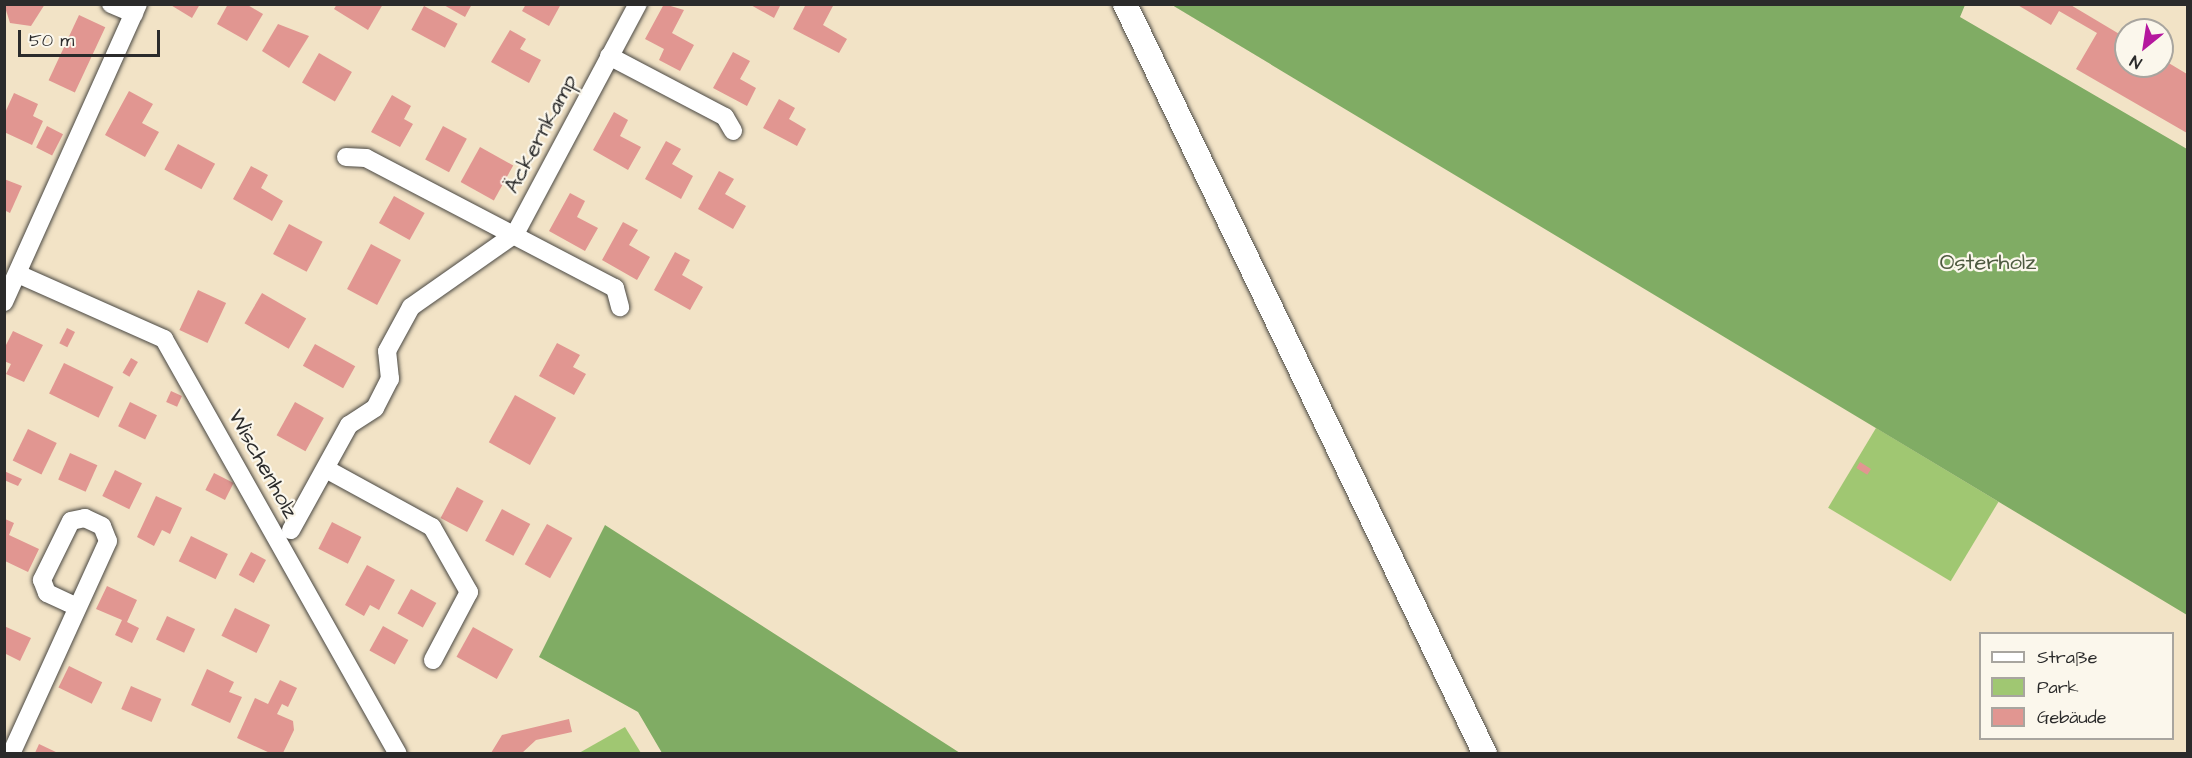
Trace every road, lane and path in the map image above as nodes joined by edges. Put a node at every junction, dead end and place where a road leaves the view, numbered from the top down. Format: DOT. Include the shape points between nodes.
graph roads {
  1 [pos="111,4"];
  2 [pos="638,4"];
  3 [pos="1125,4"];
  4 [pos="136,9"];
  5 [pos="609,56"];
  6 [pos="733,131"];
  7 [pos="346,157"];
  8 [pos="515,234"];
  9 [pos="18,274"];
  10 [pos="4,302"];
  11 [pos="620,307"];
  12 [pos="326,469"];
  13 [pos="291,530"];
  14 [pos="77,607"];
  15 [pos="433,660"];
  16 [pos="11,753"];
  17 [pos="398,753"];
  18 [pos="1485,753"];
  1 -- 4 [label="street"];
  2 -- 5 [label="street, Äckernkamp"];
  3 -- 18 [label="main road"];
  4 -- 9 [label="street"];
  5 -- 6 [label="street" via="725,117"];
  5 -- 8 [label="street, Äckernkamp"];
  7 -- 8 [label="street" via="366,159"];
  8 -- 11 [label="street" via="615,288"];
  8 -- 12 [label="street, Äckernkamp" via="411,307 387,351 390,379 375,408 349,425"];
  9 -- 10 [label="street"];
  9 -- 17 [label="street, Wischenholz" via="164,339"];
  12 -- 13 [label="street, Äckernkamp"];
  12 -- 15 [label="street" via="432,527 470,592"];
  14 -- 14 [label="street" via="47,593 42,580 71,521 86,518 102,526 108,541"];
  14 -- 16 [label="street"];
}
